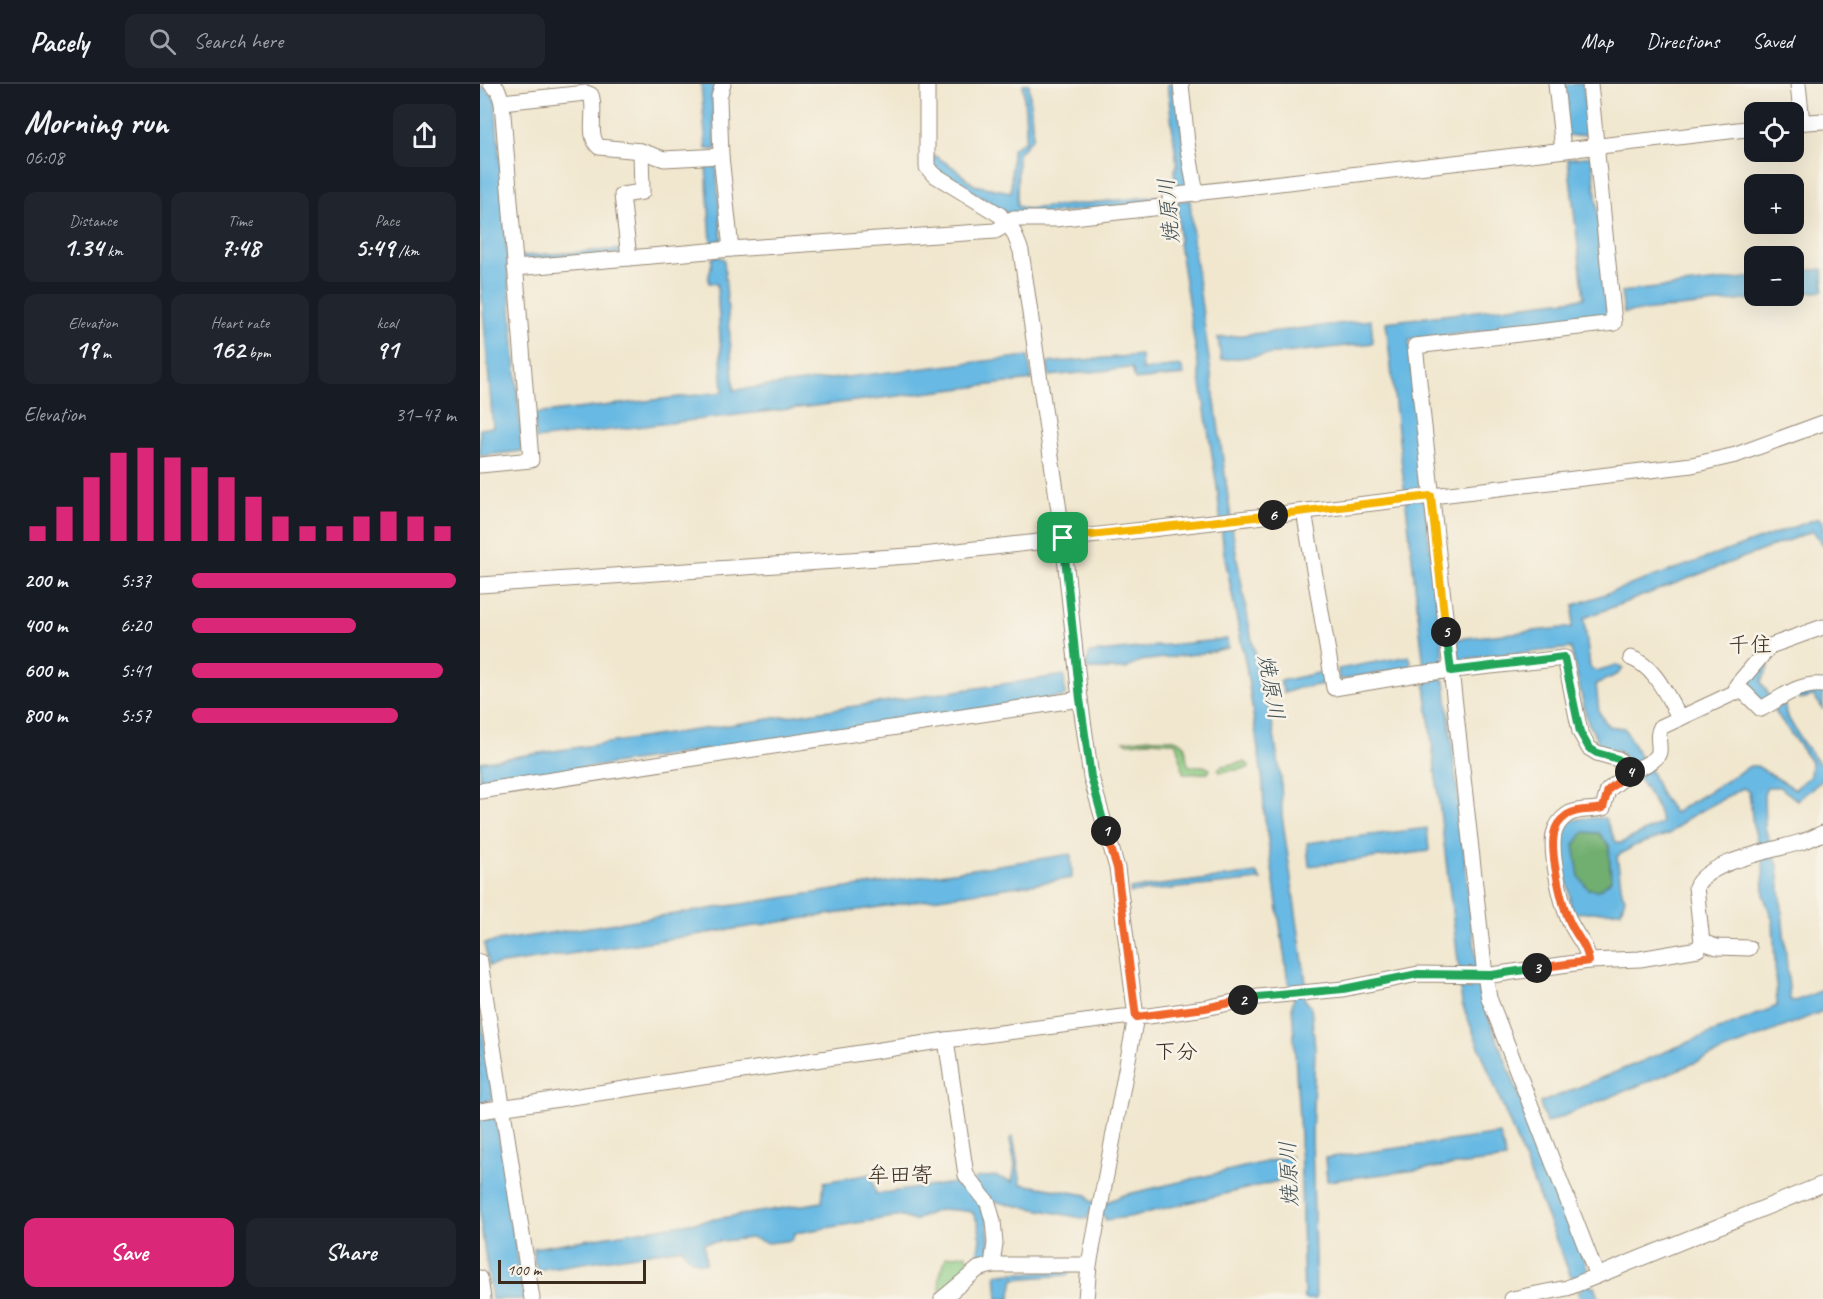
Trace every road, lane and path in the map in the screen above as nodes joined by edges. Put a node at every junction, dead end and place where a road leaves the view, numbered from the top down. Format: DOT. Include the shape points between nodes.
graph roads {
  1 [pos="491,84"];
  2 [pos="927,84"];
  3 [pos="1181,84"];
  4 [pos="1556,84"];
  5 [pos="1590,84"];
  6 [pos="1798,84"];
  7 [pos="723,85"];
  8 [pos="502,102"];
  9 [pos="1798,102"];
  10 [pos="1823,121"];
  11 [pos="1804,123"];
  12 [pos="1744,129"];
  13 [pos="1595,147"];
  14 [pos="1564,150"];
  15 [pos="641,151"];
  16 [pos="721,156"];
  17 [pos="1188,194"];
  18 [pos="1006,223"];
  19 [pos="731,249"];
  20 [pos="629,258"];
  21 [pos="515,268"];
  22 [pos="1823,423"];
  23 [pos="480,465"];
  24 [pos="1431,496"];
  25 [pos="1304,511"];
  26 [pos="1063,538"];
  27 [pos="480,585"];
  28 [pos="1823,627"];
  29 [pos="1631,657"];
  30 [pos="1447,671"];
  31 [pos="1823,685"];
  32 [pos="1736,692"];
  33 [pos="1080,699"];
  34 [pos="1680,718"];
  35 [pos="1631,772"];
  36 [pos="480,791"];
  37 [pos="1823,833"];
  38 [pos="1702,942"];
  39 [pos="1749,948"];
  40 [pos="1589,961"];
  41 [pos="480,962"];
  42 [pos="1485,975"];
  43 [pos="1136,1017"];
  44 [pos="946,1040"];
  45 [pos="491,1109"];
  46 [pos="1823,1184"];
  47 [pos="992,1265"];
  48 [pos="1089,1265"];
  49 [pos="480,1278"];
  50 [pos="1580,1285"];
  51 [pos="483,1299"];
  52 [pos="532,1299"];
  53 [pos="942,1299"];
  54 [pos="1086,1299"];
  55 [pos="1512,1299"];
  1 -- 8 [label="street"];
  2 -- 18 [label="street" via="927,167 1000,215"];
  3 -- 17 [label="street"];
  4 -- 14 [label="street"];
  5 -- 13 [label="street"];
  6 -- 9 [label="street"];
  7 -- 16 [label="street" via="719,97"];
  8 -- 15 [label="street" via="586,93 594,101 596,144 607,149"];
  8 -- 21 [label="street"];
  10 -- 11 [label="street"];
  12 -- 13 [label="street"];
  13 -- 14 [label="street"];
  13 -- 24 [label="street" via="1614,323 1415,346"];
  14 -- 17 [label="street"];
  15 -- 16 [label="street" via="664,159"];
  15 -- 20 [label="street" via="642,192 622,195"];
  16 -- 19 [label="street"];
  17 -- 18 [label="street" via="1170,196 1170,206 1054,219 1012,219"];
  18 -- 19 [label="street" via="995,231"];
  18 -- 26 [label="street" via="1021,251"];
  19 -- 20 [label="street"];
  20 -- 21 [label="street"];
  21 -- 23 [label="street" via="531,460"];
  22 -- 24 [label="street" via="1736,455 1692,465"];
  24 -- 25 [label="street"];
  24 -- 30 [label="street"];
  25 -- 26 [label="street"];
  25 -- 30 [label="street" via="1334,688"];
  26 -- 27 [label="street" via="923,555"];
  26 -- 33 [label="street"];
  28 -- 32 [label="street" via="1770,646 1737,685"];
  29 -- 34 [label="street" via="1642,662 1660,682"];
  30 -- 35 [label="street" via="1564,657 1580,732 1589,748 1618,759"];
  30 -- 42 [label="street"];
  31 -- 32 [label="street" via="1802,686 1761,709 1744,692"];
  32 -- 34 [label="street"];
  33 -- 36 [label="street"];
  33 -- 43 [label="street" via="1091,777 1117,868"];
  34 -- 35 [label="street" via="1657,733 1659,752 1655,758"];
  35 -- 40 [label="street" via="1608,790 1603,808 1567,814 1554,833 1561,897 1572,928 1586,946"];
  37 -- 38 [label="street" via="1732,861 1699,879 1696,887"];
  38 -- 39 [label="street" via="1717,947"];
  38 -- 40 [label="street" via="1698,949"];
  40 -- 42 [label="street"];
  41 -- 45 [label="street"];
  42 -- 43 [label="street" via="1418,974 1343,989 1258,997"];
  42 -- 50 [label="street"];
  43 -- 44 [label="street"];
  43 -- 48 [label="street"];
  44 -- 45 [label="street"];
  44 -- 47 [label="street" via="966,1175 988,1203 993,1221"];
  45 -- 52 [label="street"];
  46 -- 50 [label="street"];
  47 -- 48 [label="street"];
  47 -- 53 [label="street" via="978,1269"];
  48 -- 54 [label="street"];
  49 -- 51 [label="street"];
  50 -- 55 [label="street"];
}
